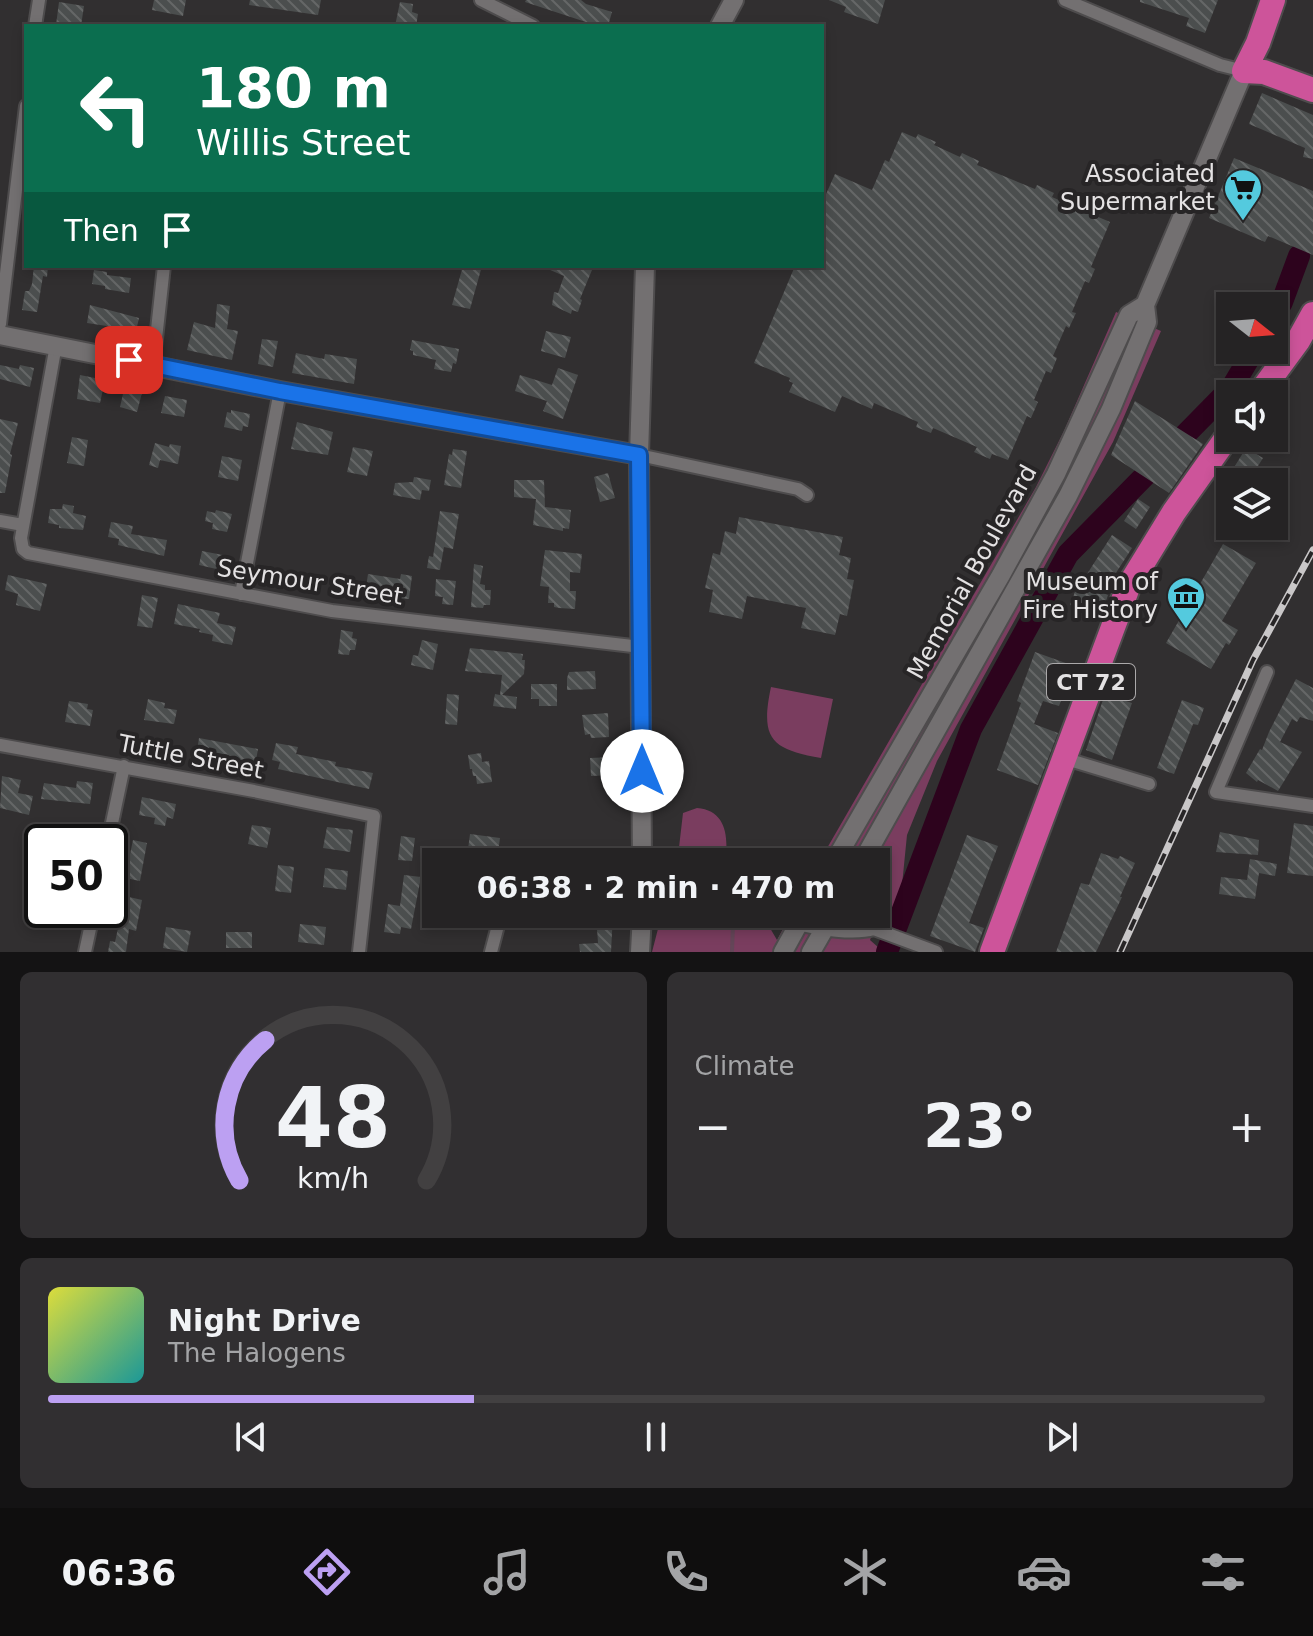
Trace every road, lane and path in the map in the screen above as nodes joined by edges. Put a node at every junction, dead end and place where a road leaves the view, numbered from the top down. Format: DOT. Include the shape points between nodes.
graph roads {
  1 [pos="39,0"];
  2 [pos="481,0"];
  3 [pos="734,0"];
  4 [pos="1065,0"];
  5 [pos="1273,0"];
  6 [pos="35,24"];
  7 [pos="529,24"];
  8 [pos="721,24"];
  9 [pos="1244,71"];
  10 [pos="1313,90"];
  11 [pos="24,123"];
  12 [pos="164,268"];
  13 [pos="645,268"];
  14 [pos="1145,305"];
  15 [pos="1313,314"];
  16 [pos="0,324"];
  17 [pos="0,335"];
  18 [pos="56,345"];
  19 [pos="153,366"];
  20 [pos="1269,380"];
  21 [pos="280,391"];
  22 [pos="1217,452"];
  23 [pos="639,455"];
  24 [pos="807,495"];
  25 [pos="0,521"];
  26 [pos="23,525"];
  27 [pos="241,594"];
  28 [pos="641,647"];
  29 [pos="1267,672"];
  30 [pos="0,745"];
  31 [pos="1063,758"];
  32 [pos="124,766"];
  33 [pos="1149,784"];
  34 [pos="1313,806"];
  35 [pos="112,824"];
  36 [pos="642,848"];
  37 [pos="842,848"];
  38 [pos="870,848"];
  39 [pos="90,928"];
  40 [pos="497,928"];
  41 [pos="641,928"];
  42 [pos="796,928"];
  43 [pos="825,928"];
  44 [pos="852,928"];
  45 [pos="874,929"];
  46 [pos="85,952"];
  47 [pos="359,952"];
  48 [pos="491,952"];
  49 [pos="640,952"];
  50 [pos="783,952"];
  51 [pos="811,952"];
  52 [pos="936,952"];
  53 [pos="992,952"];
  1 -- 6 [label="street"];
  2 -- 7 [label="street"];
  3 -- 8 [label="main road"];
  4 -- 9 [label="street"];
  5 -- 9 [label="highway"];
  9 -- 10 [label="highway" via="1264,72"];
  9 -- 14 [label="main road, Memorial Boulevard"];
  11 -- 16 [label="street"];
  12 -- 19 [label="street"];
  13 -- 23 [label="main road"];
  14 -- 37 [label="main road, Memorial Boulevard" via="1129,315 1056,474"];
  14 -- 38 [label="main road, Memorial Boulevard" via="1147,322 1068,496"];
  15 -- 20 [label="highway"];
  17 -- 18 [label="main road"];
  18 -- 19 [label="main road"];
  18 -- 26 [label="street"];
  19 -- 21 [label="main road"];
  21 -- 23 [label="main road"];
  21 -- 27 [label="street"];
  22 -- 31 [label="highway, CT 72" via="1128,587"];
  23 -- 24 [label="street"];
  23 -- 28 [label="main road"];
  25 -- 26 [label="street"];
  26 -- 27 [label="street, Seymour Street" via="23,549 28,553"];
  27 -- 28 [label="street, Seymour Street" via="332,611"];
  28 -- 36 [label="main road"];
  29 -- 34 [label="street" via="1216,792"];
  30 -- 32 [label="street, Tuttle Street"];
  31 -- 33 [label="street"];
  31 -- 53 [label="highway, CT 72"];
  32 -- 35 [label="street"];
  32 -- 47 [label="street, Tuttle Street" via="374,816"];
  39 -- 46 [label="street"];
  40 -- 48 [label="street"];
  41 -- 49 [label="main road"];
  42 -- 50 [label="main road"];
  43 -- 51 [label="main road"];
  44 -- 45 [label="street"];
  45 -- 52 [label="street"];
}
